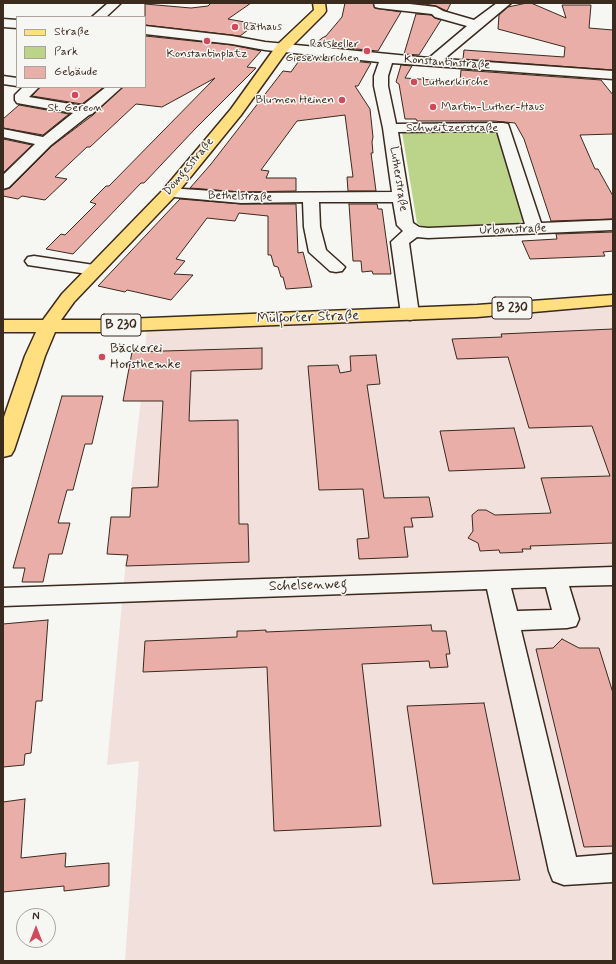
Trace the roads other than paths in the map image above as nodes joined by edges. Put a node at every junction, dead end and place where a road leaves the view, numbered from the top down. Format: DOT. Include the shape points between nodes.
graph roads {
  1 [pos="115,3"];
  2 [pos="319,3"];
  3 [pos="505,3"];
  4 [pos="379,4"];
  5 [pos="439,7"];
  6 [pos="99,16"];
  7 [pos="476,25"];
  8 [pos="146,30"];
  9 [pos="282,48"];
  10 [pos="387,59"];
  11 [pos="432,62"];
  12 [pos="613,75"];
  13 [pos="3,80"];
  14 [pos="16,82"];
  15 [pos="31,88"];
  16 [pos="114,88"];
  17 [pos="87,111"];
  18 [pos="390,128"];
  19 [pos="3,133"];
  20 [pos="46,142"];
  21 [pos="3,184"];
  22 [pos="169,193"];
  23 [pos="400,197"];
  24 [pos="311,198"];
  25 [pos="613,225"];
  26 [pos="535,229"];
  27 [pos="414,231"];
  28 [pos="34,261"];
  29 [pos="336,267"];
  30 [pos="94,270"];
  31 [pos="613,300"];
  32 [pos="410,314"];
  33 [pos="3,326"];
  34 [pos="48,326"];
  35 [pos="3,450"];
  36 [pos="613,576"];
  37 [pos="555,578"];
  38 [pos="497,580"];
  39 [pos="3,597"];
  40 [pos="506,621"];
  41 [pos="613,868"];
  1 -- 6 [label="street"];
  2 -- 9 [label="main road, Dömgesstraße" via="320,11"];
  3 -- 7 [label="street"];
  4 -- 5 [label="street"];
  5 -- 7 [label="street" via="439,14"];
  7 -- 11 [label="street"];
  8 -- 9 [label="street"];
  9 -- 10 [label="street, Konstantinstraße"];
  9 -- 22 [label="main road, Dömgesstraße" via="236,112"];
  10 -- 11 [label="street, Konstantinstraße"];
  10 -- 18 [label="street, Lutherstraße" via="381,76 381,86"];
  11 -- 12 [label="street, Konstantinstraße"];
  13 -- 14 [label="street"];
  15 -- 17 [label="street" via="22,95 22,100"];
  16 -- 17 [label="street"];
  17 -- 20 [label="street"];
  18 -- 23 [label="street, Lutherstraße"];
  18 -- 26 [label="street, Schweitzerstraße" via="503,127"];
  19 -- 20 [label="street"];
  20 -- 21 [label="street"];
  22 -- 24 [label="street, Bethelstraße" via="241,198"];
  22 -- 30 [label="main road, Dömgesstraße"];
  23 -- 24 [label="street, Bethelstraße"];
  23 -- 27 [label="street, Lutherstraße" via="405,225"];
  24 -- 29 [label="street" via="312,227 318,252"];
  25 -- 26 [label="street, Urbanstraße"];
  26 -- 27 [label="street, Urbanstraße" via="428,233"];
  27 -- 32 [label="street, Lutherstraße" via="400,242"];
  28 -- 30 [label="street"];
  30 -- 34 [label="main road, Dömgesstraße" via="68,298"];
  31 -- 32 [label="main road, Mülforter Straße / B 230"];
  32 -- 34 [label="main road, Mülforter Straße / B 230"];
  33 -- 34 [label="main road, Mülforter Straße / B 230"];
  34 -- 35 [label="main road, Dömgesstraße" via="30,368"];
  36 -- 37 [label="street, Schelsenweg"];
  37 -- 38 [label="street, Schelsenweg"];
  37 -- 40 [label="street" via="566,618"];
  38 -- 39 [label="street, Schelsenweg"];
  38 -- 40 [label="street"];
  40 -- 41 [label="street" via="564,870"];
}
